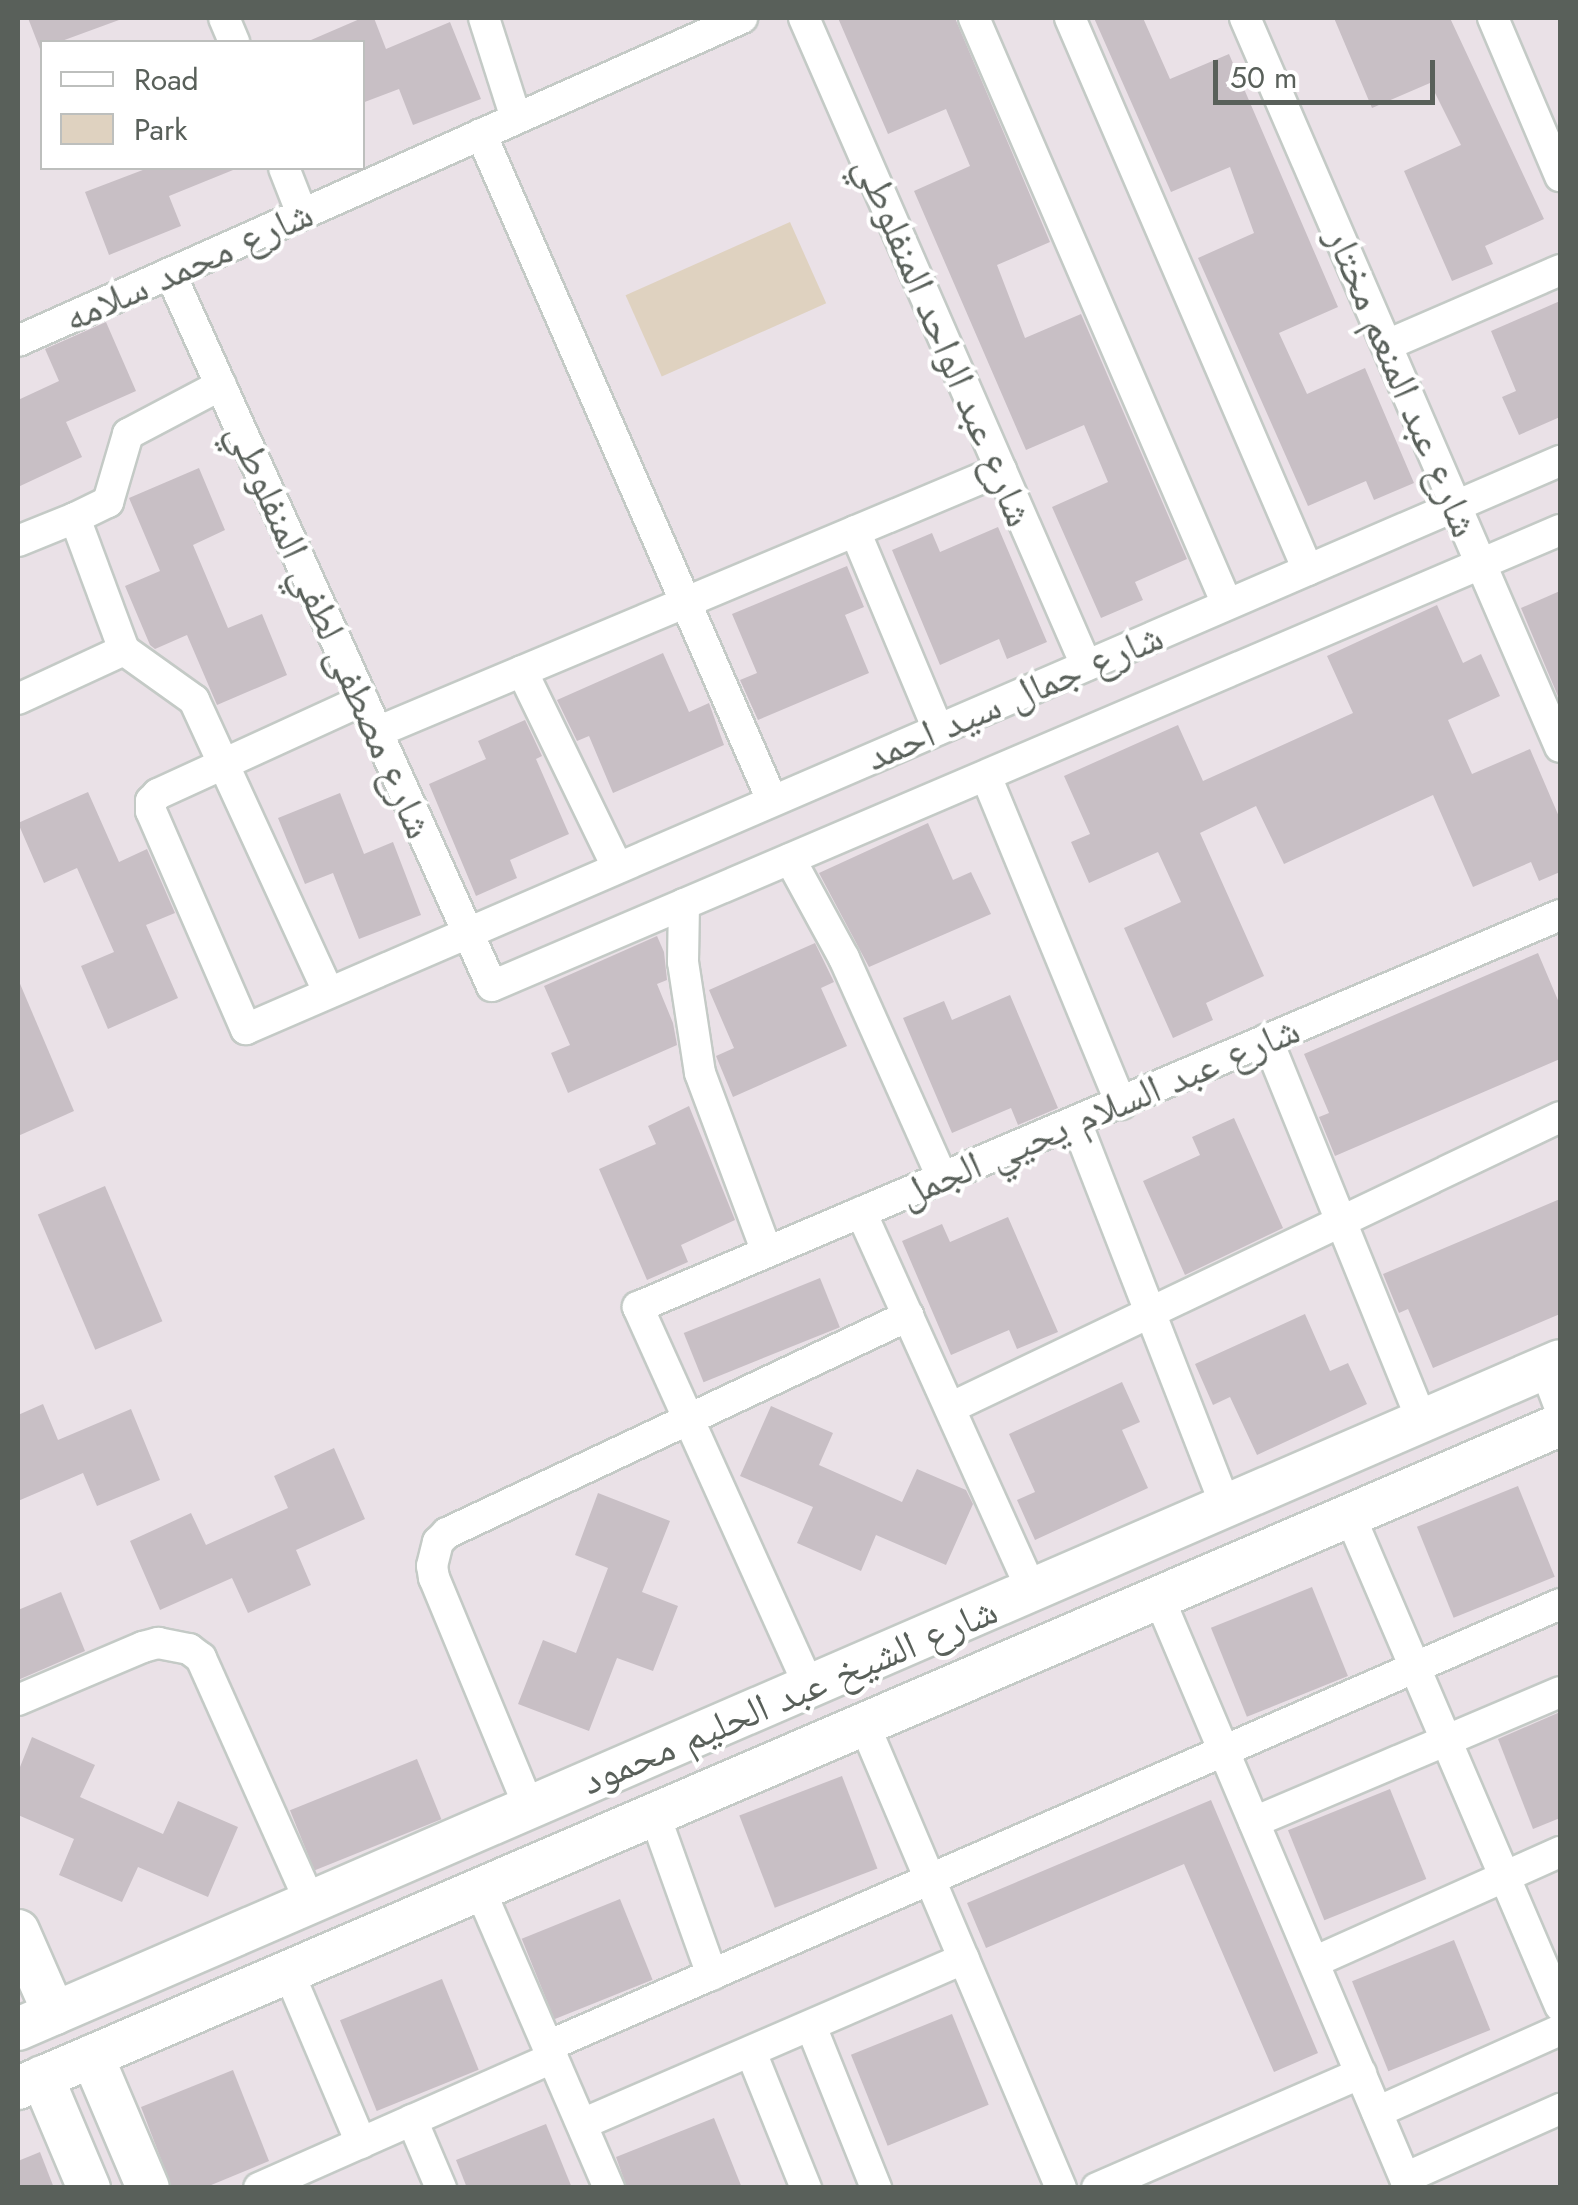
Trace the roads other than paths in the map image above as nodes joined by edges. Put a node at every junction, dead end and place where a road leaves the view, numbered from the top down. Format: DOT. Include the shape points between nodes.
graph roads {
  1 [pos="484,18"];
  2 [pos="742,18"];
  3 [pos="804,18"];
  4 [pos="974,18"];
  5 [pos="1070,18"];
  6 [pos="1245,18"];
  7 [pos="1494,18"];
  8 [pos="516,118"];
  9 [pos="480,134"];
  10 [pos="285,170"];
  11 [pos="1560,176"];
  12 [pos="302,214"];
  13 [pos="1560,270"];
  14 [pos="170,273"];
  15 [pos="18,341"];
  16 [pos="1386,345"];
  17 [pos="221,385"];
  18 [pos="1560,461"];
  19 [pos="1001,470"];
  20 [pos="1456,506"];
  21 [pos="75,518"];
  22 [pos="1560,530"];
  23 [pos="855,531"];
  24 [pos="18,542"];
  25 [pos="1481,564"];
  26 [pos="1308,570"];
  27 [pos="686,603"];
  28 [pos="1227,604"];
  29 [pos="124,650"];
  30 [pos="1086,665"];
  31 [pos="522,671"];
  32 [pos="18,699"];
  33 [pos="363,700"];
  34 [pos="938,728"];
  35 [pos="378,732"];
  36 [pos="1560,747"];
  37 [pos="224,764"];
  38 [pos="986,776"];
  39 [pos="772,800"];
  40 [pos="790,859"];
  41 [pos="617,867"];
  42 [pos="684,904"];
  43 [pos="1560,915"];
  44 [pos="468,931"];
  45 [pos="492,986"];
  46 [pos="328,990"];
  47 [pos="1268,1039"];
  48 [pos="1121,1104"];
  49 [pos="1560,1117"];
  50 [pos="1076,1122"];
  51 [pos="942,1178"];
  52 [pos="862,1212"];
  53 [pos="1340,1222"];
  54 [pos="767,1252"];
  55 [pos="1150,1312"];
  56 [pos="908,1316"];
  57 [pos="1553,1365"];
  58 [pos="950,1408"];
  59 [pos="1560,1408"];
  60 [pos="689,1420"];
  61 [pos="1422,1421"];
  62 [pos="1560,1426"];
  63 [pos="1226,1506"];
  64 [pos="1350,1516"];
  65 [pos="1032,1590"];
  66 [pos="1159,1598"];
  67 [pos="1560,1604"];
  68 [pos="1415,1667"];
  69 [pos="809,1686"];
  70 [pos="1560,1692"];
  71 [pos="18,1700"];
  72 [pos="864,1724"];
  73 [pos="1446,1740"];
  74 [pos="1224,1751"];
  75 [pos="635,1761"];
  76 [pos="529,1807"];
  77 [pos="654,1813"];
  78 [pos="1254,1822"];
  79 [pos="1560,1852"];
  80 [pos="1505,1877"];
  81 [pos="930,1880"];
  82 [pos="480,1890"];
  83 [pos="310,1902"];
  84 [pos="18,1931"];
  85 [pos="964,1959"];
  86 [pos="1314,1962"];
  87 [pos="288,1972"];
  88 [pos="712,1975"];
  89 [pos="1560,2006"];
  90 [pos="28,2020"];
  91 [pos="811,2026"];
  92 [pos="1560,2030"];
  93 [pos="551,2052"];
  94 [pos="750,2052"];
  95 [pos="92,2056"];
  96 [pos="1361,2073"];
  97 [pos="30,2083"];
  98 [pos="1560,2109"];
  99 [pos="1378,2112"];
  100 [pos="412,2120"];
  101 [pos="582,2124"];
  102 [pos="361,2142"];
  103 [pos="310,2177"];
  104 [pos="1407,2182"];
  105 [pos="89,2188"];
  106 [pos="148,2188"];
  107 [pos="259,2188"];
  108 [pos="441,2188"];
  109 [pos="609,2188"];
  110 [pos="806,2188"];
  111 [pos="876,2188"];
  112 [pos="1060,2188"];
  113 [pos="1097,2188"];
  1 -- 8 [label="street"];
  2 -- 8 [label="street, شارع محمد سلامه"];
  3 -- 19 [label="street, شارع عبد الواحد المنفلوطي"];
  4 -- 28 [label="street"];
  5 -- 26 [label="street"];
  6 -- 16 [label="street, شارع عبد المنعم مختار"];
  7 -- 11 [label="street"];
  8 -- 9 [label="street, شارع محمد سلامه"];
  9 -- 12 [label="street, شارع محمد سلامه"];
  9 -- 27 [label="street"];
  10 -- 12 [label="street"];
  12 -- 14 [label="street, شارع محمد سلامه"];
  13 -- 16 [label="street"];
  14 -- 15 [label="street, شارع محمد سلامه"];
  14 -- 17 [label="street, شارع مصطفى لطفي المنفلوطي"];
  16 -- 20 [label="street, شارع عبد المنعم مختار"];
  17 -- 21 [label="street" via="128,434 108,502"];
  17 -- 33 [label="street, شارع مصطفى لطفي المنفلوطي"];
  18 -- 20 [label="street, شارع جمال سيد احمد"];
  19 -- 23 [label="street"];
  19 -- 30 [label="street, شارع عبد الواحد المنفلوطي"];
  20 -- 25 [label="street, شارع عبد المنعم مختار"];
  20 -- 26 [label="street, شارع جمال سيد احمد"];
  21 -- 24 [label="street"];
  21 -- 29 [label="street"];
  22 -- 25 [label="street, شارع جمال سيد احمد"];
  23 -- 27 [label="street"];
  23 -- 34 [label="street"];
  25 -- 36 [label="street, شارع عبد المنعم مختار"];
  25 -- 38 [label="street, شارع جمال سيد احمد"];
  26 -- 28 [label="street, شارع جمال سيد احمد"];
  27 -- 31 [label="street"];
  27 -- 39 [label="street"];
  28 -- 30 [label="street, شارع جمال سيد احمد"];
  29 -- 32 [label="street"];
  29 -- 37 [label="street" via="194,700"];
  30 -- 34 [label="street, شارع جمال سيد احمد"];
  31 -- 35 [label="street"];
  31 -- 41 [label="street"];
  33 -- 35 [label="street, شارع مصطفى لطفي المنفلوطي"];
  33 -- 37 [label="street"];
  34 -- 39 [label="street, شارع جمال سيد احمد"];
  35 -- 44 [label="street, شارع مصطفى لطفي المنفلوطي"];
  37 -- 46 [label="street"];
  37 -- 46 [label="street, شارع جمال سيد احمد" via="158,794 151,811 246,1028"];
  38 -- 40 [label="street, شارع جمال سيد احمد"];
  38 -- 48 [label="street"];
  39 -- 41 [label="street, شارع جمال سيد احمد"];
  40 -- 42 [label="street, شارع جمال سيد احمد"];
  40 -- 51 [label="street" via="844,958"];
  41 -- 44 [label="street, شارع جمال سيد احمد"];
  42 -- 45 [label="street, شارع جمال سيد احمد"];
  42 -- 54 [label="street" via="683,962 700,1073"];
  43 -- 47 [label="street, شارع عبد السلام يحيي الجمل"];
  44 -- 45 [label="street, شارع مصطفى لطفي المنفلوطي"];
  44 -- 46 [label="street, شارع جمال سيد احمد"];
  47 -- 48 [label="street, شارع عبد السلام يحيي الجمل"];
  47 -- 53 [label="street"];
  48 -- 50 [label="street, شارع عبد السلام يحيي الجمل"];
  49 -- 53 [label="street"];
  50 -- 51 [label="street, شارع عبد السلام يحيي الجمل"];
  50 -- 55 [label="street"];
  51 -- 52 [label="street, شارع عبد السلام يحيي الجمل"];
  52 -- 54 [label="street, شارع عبد السلام يحيي الجمل"];
  52 -- 56 [label="street"];
  53 -- 55 [label="street"];
  53 -- 61 [label="street"];
  54 -- 60 [label="street, شارع عبد السلام يحيي الجمل" via="638,1307"];
  55 -- 58 [label="street"];
  55 -- 63 [label="street"];
  56 -- 58 [label="street"];
  56 -- 60 [label="street"];
  57 -- 59 [label="street"];
  57 -- 61 [label="street, شارع الشيخ عبد الحليم محمود"];
  58 -- 65 [label="street"];
  60 -- 69 [label="street"];
  60 -- 76 [label="street" via="447,1533 434,1553 434,1578"];
  61 -- 63 [label="street, شارع الشيخ عبد الحليم محمود"];
  62 -- 64 [label="street, شارع الشيخ عبد الحليم محمود"];
  63 -- 65 [label="street, شارع الشيخ عبد الحليم محمود"];
  64 -- 66 [label="street, شارع الشيخ عبد الحليم محمود"];
  64 -- 68 [label="street"];
  65 -- 69 [label="street, شارع الشيخ عبد الحليم محمود"];
  66 -- 72 [label="street, شارع الشيخ عبد الحليم محمود"];
  66 -- 74 [label="street"];
  67 -- 68 [label="street"];
  68 -- 73 [label="street"];
  68 -- 74 [label="street"];
  69 -- 75 [label="street, شارع الشيخ عبد الحليم محمود"];
  70 -- 73 [label="street"];
  71 -- 83 [label="street" via="143,1647 188,1649 201,1658"];
  72 -- 77 [label="street, شارع الشيخ عبد الحليم محمود"];
  72 -- 81 [label="street"];
  73 -- 78 [label="street"];
  73 -- 80 [label="street"];
  74 -- 78 [label="street"];
  74 -- 81 [label="street"];
  75 -- 76 [label="street, شارع الشيخ عبد الحليم محمود"];
  75 -- 77 [label="street"];
  76 -- 83 [label="street, شارع الشيخ عبد الحليم محمود"];
  77 -- 82 [label="street, شارع الشيخ عبد الحليم محمود"];
  77 -- 88 [label="street"];
  78 -- 86 [label="street"];
  79 -- 80 [label="street"];
  80 -- 86 [label="street"];
  80 -- 89 [label="street"];
  81 -- 85 [label="street"];
  81 -- 88 [label="street"];
  82 -- 87 [label="street, شارع الشيخ عبد الحليم محمود"];
  82 -- 93 [label="street"];
  83 -- 90 [label="street, شارع الشيخ عبد الحليم محمود"];
  84 -- 90 [label="street"];
  85 -- 91 [label="street"];
  85 -- 112 [label="street"];
  86 -- 96 [label="street"];
  87 -- 95 [label="street, شارع الشيخ عبد الحليم محمود"];
  87 -- 102 [label="street"];
  88 -- 93 [label="street"];
  91 -- 94 [label="street"];
  91 -- 111 [label="street"];
  92 -- 99 [label="street"];
  93 -- 100 [label="street"];
  93 -- 101 [label="street"];
  94 -- 101 [label="street"];
  94 -- 110 [label="street"];
  95 -- 97 [label="street, شارع الشيخ عبد الحليم محمود"];
  95 -- 106 [label="street"];
  96 -- 99 [label="street"];
  96 -- 113 [label="street"];
  97 -- 105 [label="street"];
  98 -- 104 [label="street"];
  99 -- 104 [label="street"];
  100 -- 102 [label="street"];
  100 -- 108 [label="street"];
  101 -- 109 [label="street"];
  102 -- 103 [label="street"];
  103 -- 107 [label="street"];
}
